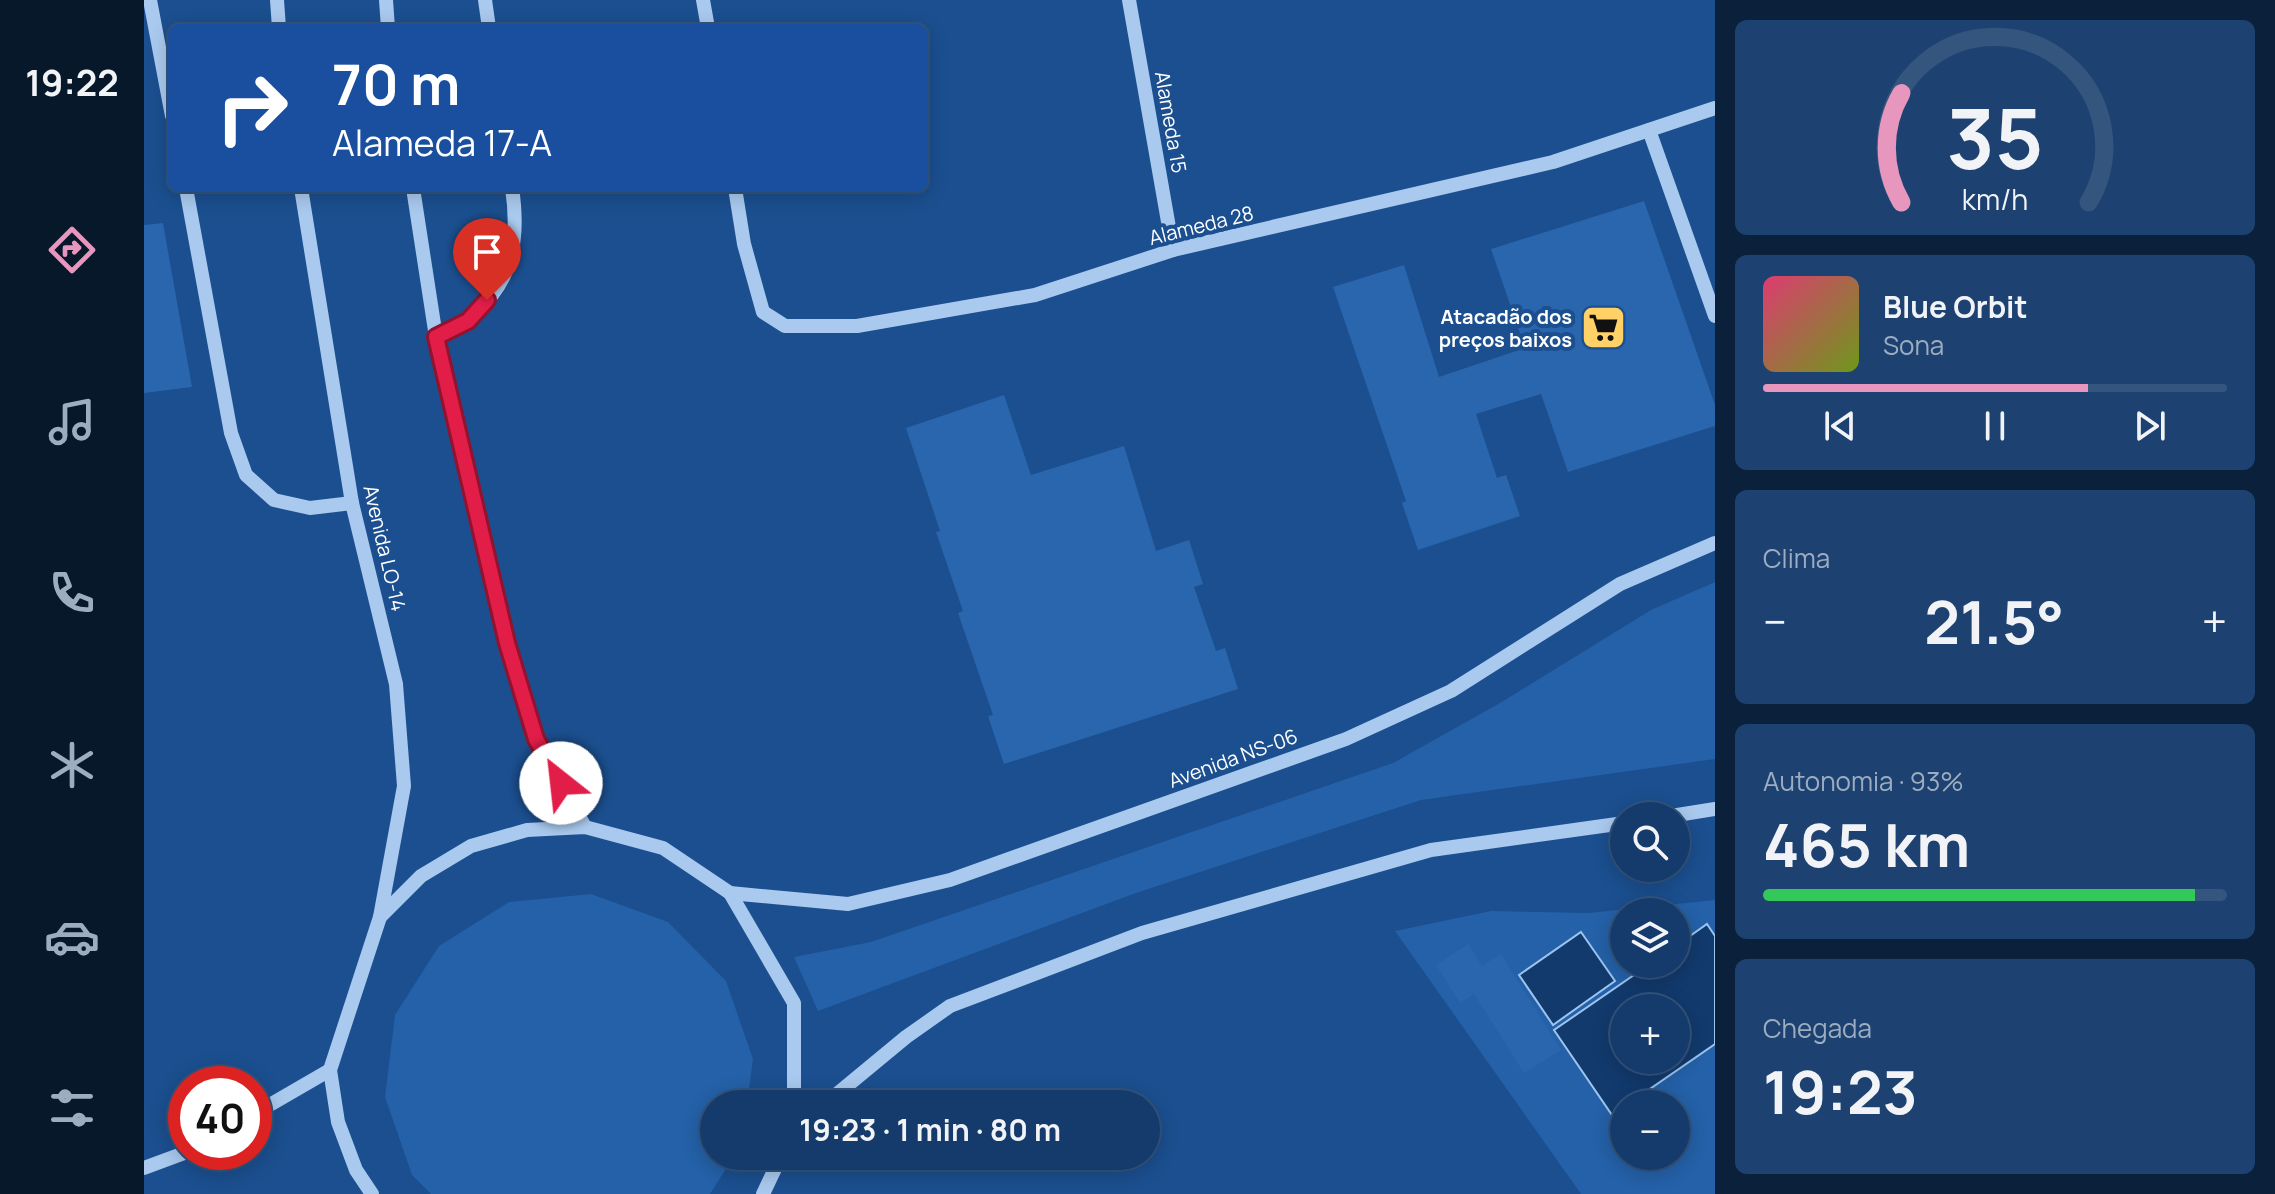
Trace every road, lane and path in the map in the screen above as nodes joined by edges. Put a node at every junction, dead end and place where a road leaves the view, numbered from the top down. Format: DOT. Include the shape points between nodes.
graph roads {
  1 [pos="150,0"];
  2 [pos="277,0"];
  3 [pos="386,0"];
  4 [pos="485,0"];
  5 [pos="703,0"];
  6 [pos="1129,0"];
  7 [pos="279,24"];
  8 [pos="388,24"];
  9 [pos="488,24"];
  10 [pos="707,24"];
  11 [pos="168,95"];
  12 [pos="1715,108"];
  13 [pos="1649,130"];
  14 [pos="187,192"];
  15 [pos="302,192"];
  16 [pos="414,192"];
  17 [pos="512,192"];
  18 [pos="736,192"];
  19 [pos="1173,250"];
  20 [pos="1715,316"];
  21 [pos="436,337"];
  22 [pos="352,503"];
  23 [pos="1715,543"];
  24 [pos="1715,809"];
  25 [pos="1690,813"];
  26 [pos="1610,825"];
  27 [pos="585,827"];
  28 [pos="730,893"];
  29 [pos="380,917"];
  30 [pos="330,1070"];
  31 [pos="794,1090"];
  32 [pos="842,1090"];
  33 [pos="272,1104"];
  34 [pos="168,1159"];
  35 [pos="144,1168"];
  36 [pos="774,1170"];
  37 [pos="372,1194"];
  38 [pos="763,1194"];
  1 -- 11 [label="street"];
  2 -- 7 [label="street"];
  3 -- 8 [label="street"];
  4 -- 9 [label="street"];
  5 -- 10 [label="street"];
  6 -- 19 [label="street, Alameda 15"];
  12 -- 13 [label="street, Alameda 28"];
  13 -- 19 [label="street, Alameda 28" via="1553,162"];
  13 -- 20 [label="street"];
  14 -- 22 [label="street" via="231,433 246,475 274,500 310,508"];
  15 -- 22 [label="street, Avenida LO-14"];
  16 -- 21 [label="street"];
  17 -- 21 [label="street" via="515,250 505,276 468,321"];
  18 -- 19 [label="street, Alameda 28" via="763,312 785,326 857,326 1035,295"];
  21 -- 27 [label="street" via="507,643 536,739"];
  22 -- 29 [label="street, Avenida LO-14" via="396,684 404,786"];
  23 -- 28 [label="street, Avenida NS-06" via="1620,584 1451,691 1346,739 980,869 848,904"];
  24 -- 25 [label="street"];
  26 -- 32 [label="street" via="1431,850 1142,933 950,1006"];
  27 -- 28 [label="street" via="663,848"];
  27 -- 29 [label="street" via="527,830 471,846 421,876"];
  28 -- 31 [label="street" via="794,1003"];
  29 -- 30 [label="street, Avenida LO-14"];
  30 -- 33 [label="street"];
  30 -- 37 [label="street" via="338,1122 356,1170"];
  34 -- 35 [label="street"];
  36 -- 38 [label="street"];
}
